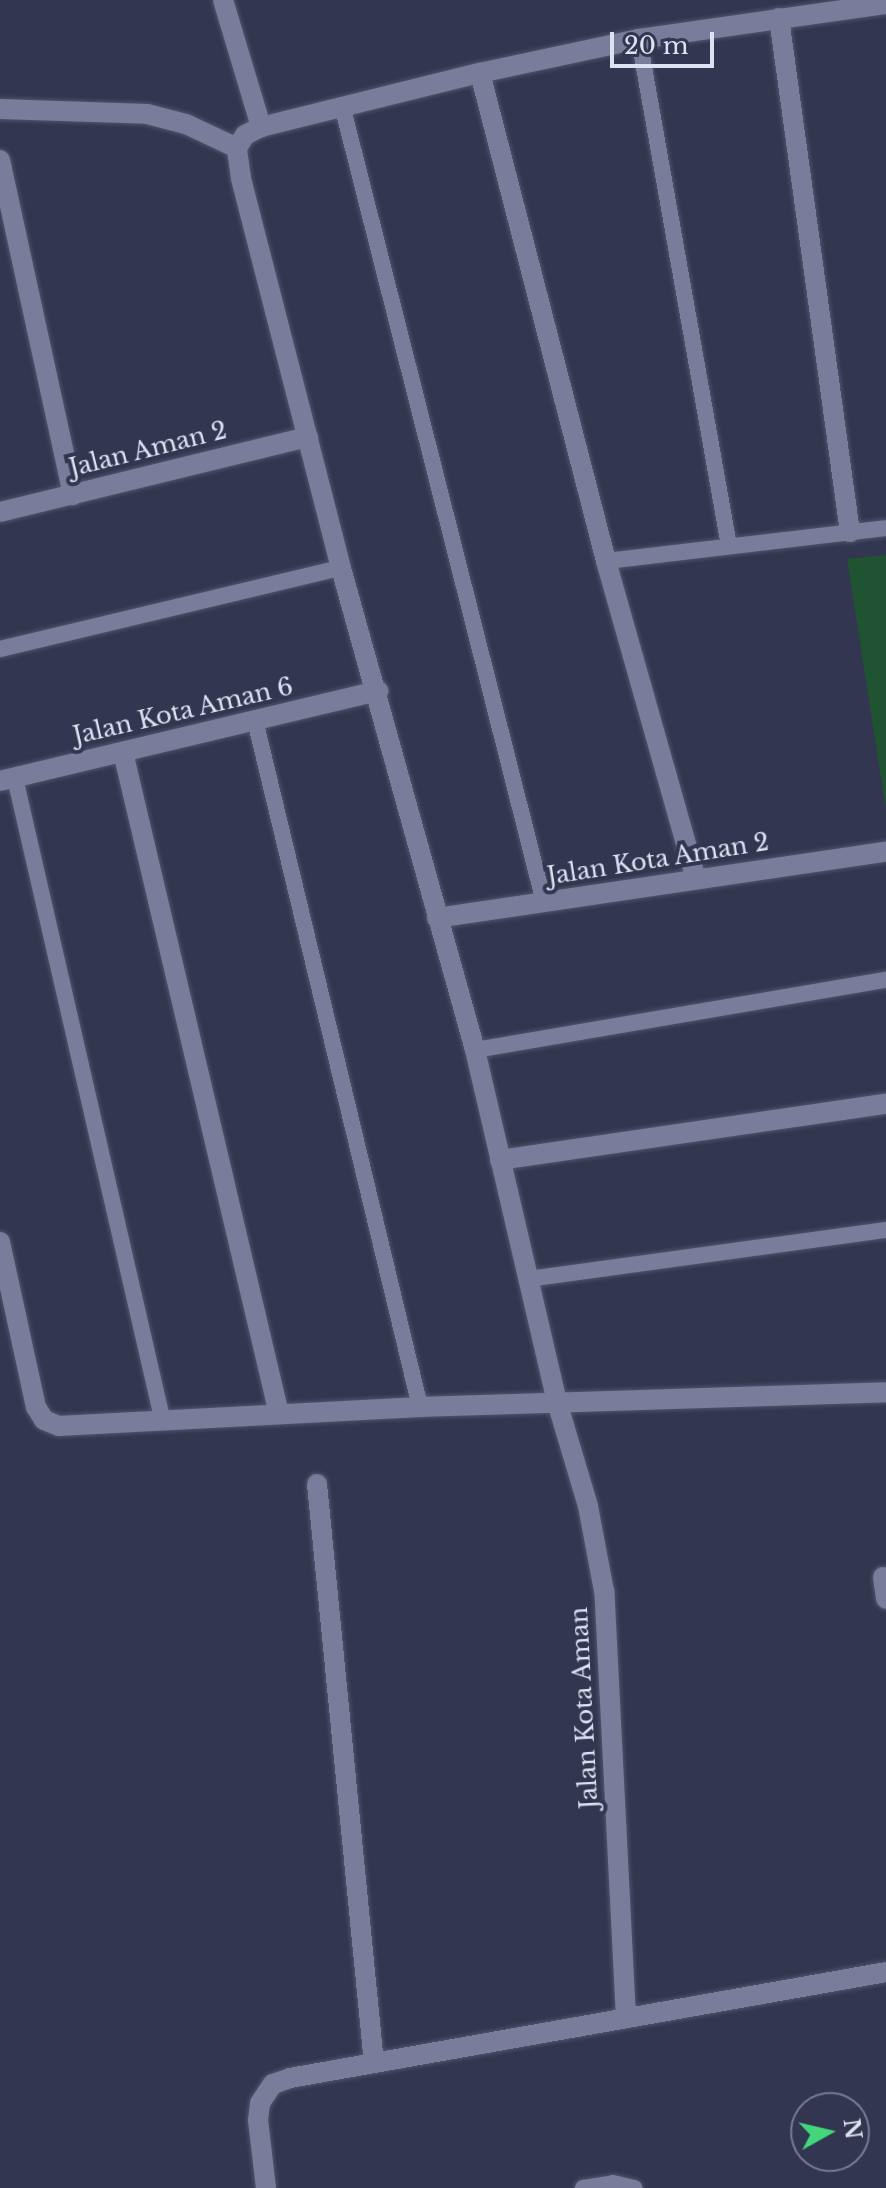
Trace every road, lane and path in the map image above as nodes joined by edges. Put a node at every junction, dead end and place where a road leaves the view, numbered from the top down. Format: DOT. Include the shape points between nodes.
graph roads {
  1 [pos="223,0"];
  2 [pos="886,4"];
  3 [pos="779,18"];
  4 [pos="639,39"];
  5 [pos="480,73"];
  6 [pos="342,105"];
  7 [pos="0,109"];
  8 [pos="261,127"];
  9 [pos="237,148"];
  10 [pos="0,160"];
  11 [pos="308,437"];
  12 [pos="73,495"];
  13 [pos="0,512"];
  14 [pos="886,528"];
  15 [pos="850,532"];
  16 [pos="729,546"];
  17 [pos="606,561"];
  18 [pos="341,568"];
  19 [pos="0,649"];
  20 [pos="378,691"];
  21 [pos="255,720"];
  22 [pos="123,752"];
  23 [pos="8,779"];
  24 [pos="886,852"];
  25 [pos="696,879"];
  26 [pos="544,902"];
  27 [pos="437,918"];
  28 [pos="886,980"];
  29 [pos="475,1050"];
  30 [pos="886,1104"];
  31 [pos="500,1160"];
  32 [pos="886,1230"];
  33 [pos="0,1242"];
  34 [pos="528,1279"];
  35 [pos="886,1392"];
  36 [pos="557,1402"];
  37 [pos="420,1407"];
  38 [pos="279,1414"];
  39 [pos="162,1418"];
  40 [pos="317,1484"];
  41 [pos="883,1577"];
  42 [pos="886,1599"];
  43 [pos="886,1972"];
  44 [pos="626,2018"];
  45 [pos="374,2063"];
  46 [pos="266,2188"];
  47 [pos="583,2188"];
  48 [pos="634,2188"];
  1 -- 8 [label="street"];
  2 -- 3 [label="street"];
  3 -- 4 [label="street"];
  3 -- 15 [label="street"];
  4 -- 5 [label="street"];
  4 -- 16 [label="lane"];
  5 -- 6 [label="street"];
  5 -- 17 [label="street"];
  6 -- 8 [label="street"];
  6 -- 26 [label="lane"];
  7 -- 9 [label="street" via="147,114 186,124"];
  8 -- 9 [label="street" via="245,135"];
  9 -- 11 [label="street, Jalan Kota Aman"];
  10 -- 12 [label="street"];
  11 -- 12 [label="street, Jalan Aman 2"];
  11 -- 18 [label="street, Jalan Kota Aman"];
  12 -- 13 [label="street, Jalan Aman 2"];
  14 -- 15 [label="lane"];
  15 -- 16 [label="lane"];
  16 -- 17 [label="lane"];
  17 -- 25 [label="street"];
  18 -- 19 [label="lane"];
  18 -- 20 [label="street, Jalan Kota Aman"];
  20 -- 21 [label="street, Jalan Kota Aman 6"];
  20 -- 27 [label="street, Jalan Kota Aman"];
  21 -- 22 [label="street, Jalan Kota Aman 6"];
  21 -- 37 [label="lane"];
  22 -- 23 [label="street, Jalan Kota Aman 6"];
  22 -- 38 [label="street"];
  23 -- 39 [label="lane"];
  24 -- 25 [label="street, Jalan Kota Aman 2"];
  25 -- 26 [label="street, Jalan Kota Aman 2"];
  26 -- 27 [label="street, Jalan Kota Aman 2"];
  27 -- 29 [label="street, Jalan Kota Aman"];
  28 -- 29 [label="lane"];
  29 -- 31 [label="street, Jalan Kota Aman"];
  30 -- 31 [label="street"];
  31 -- 34 [label="street, Jalan Kota Aman"];
  32 -- 34 [label="lane"];
  33 -- 39 [label="street" via="36,1407 44,1420 59,1426"];
  34 -- 36 [label="street, Jalan Kota Aman"];
  35 -- 36 [label="street"];
  36 -- 37 [label="street"];
  36 -- 44 [label="street, Jalan Kota Aman" via="588,1506 604,1591"];
  37 -- 38 [label="street"];
  38 -- 39 [label="street"];
  40 -- 45 [label="street"];
  41 -- 42 [label="street"];
  43 -- 44 [label="street"];
  44 -- 45 [label="street"];
  45 -- 46 [label="street" via="273,2084 260,2103 258,2120"];
  47 -- 48 [label="lane" via="613,2183"];
}
